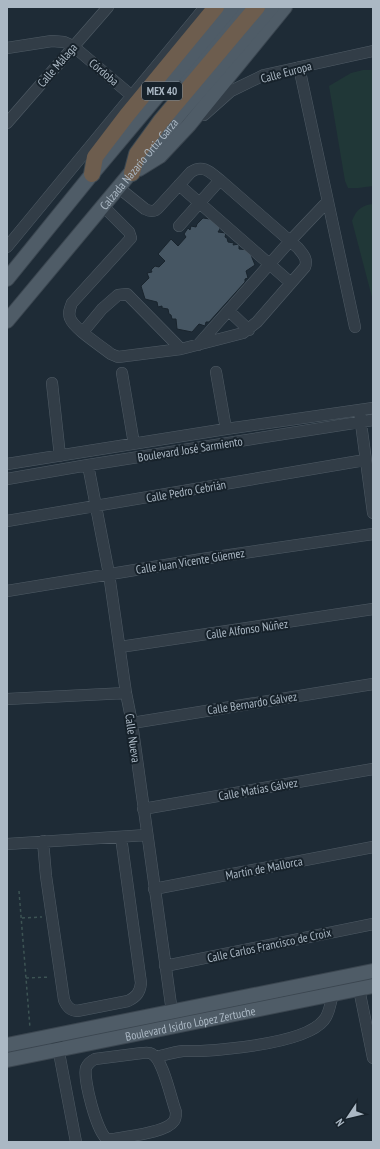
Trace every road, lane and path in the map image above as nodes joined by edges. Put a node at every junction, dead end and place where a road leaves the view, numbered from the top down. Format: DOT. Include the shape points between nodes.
graph roads {
  1 [pos="108,7"];
  2 [pos="205,7"];
  3 [pos="216,7"];
  4 [pos="232,7"];
  5 [pos="245,7"];
  6 [pos="257,7"];
  7 [pos="272,7"];
  8 [pos="286,7"];
  9 [pos="73,46"];
  10 [pos="7,48"];
  11 [pos="373,51"];
  12 [pos="299,68"];
  13 [pos="132,96"];
  14 [pos="7,123"];
  15 [pos="188,125"];
  16 [pos="132,172"];
  17 [pos="92,174"];
  18 [pos="220,180"];
  19 [pos="179,185"];
  20 [pos="119,188"];
  21 [pos="328,201"];
  22 [pos="200,203"];
  23 [pos="103,206"];
  24 [pos="179,226"];
  25 [pos="290,241"];
  26 [pos="8,244"];
  27 [pos="270,264"];
  28 [pos="7,279"];
  29 [pos="291,283"];
  30 [pos="229,311"];
  31 [pos="7,321"];
  32 [pos="355,327"];
  33 [pos="249,330"];
  34 [pos="83,332"];
  35 [pos="198,345"];
  36 [pos="181,348"];
  37 [pos="216,372"];
  38 [pos="122,373"];
  39 [pos="52,383"];
  40 [pos="373,408"];
  41 [pos="359,410"];
  42 [pos="373,420"];
  43 [pos="360,423"];
  44 [pos="226,429"];
  45 [pos="134,444"];
  46 [pos="60,456"];
  47 [pos="365,460"];
  48 [pos="88,465"];
  49 [pos="7,466"];
  50 [pos="8,479"];
  51 [pos="96,506"];
  52 [pos="373,512"];
  53 [pos="7,521"];
  54 [pos="373,534"];
  55 [pos="109,574"];
  56 [pos="7,591"];
  57 [pos="373,609"];
  58 [pos="120,647"];
  59 [pos="373,684"];
  60 [pos="126,693"];
  61 [pos="7,699"];
  62 [pos="132,723"];
  63 [pos="373,769"];
  64 [pos="143,809"];
  65 [pos="147,835"];
  66 [pos="121,837"];
  67 [pos="43,841"];
  68 [pos="7,844"];
  69 [pos="373,847"];
  70 [pos="154,889"];
  71 [pos="19,891"];
  72 [pos="52,916"];
  73 [pos="21,918"];
  74 [pos="373,924"];
  75 [pos="165,966"];
  76 [pos="373,971"];
  77 [pos="61,977"];
  78 [pos="26,978"];
  79 [pos="330,980"];
  80 [pos="366,987"];
  81 [pos="332,994"];
  82 [pos="172,1012"];
  83 [pos="90,1029"];
  84 [pos="56,1036"];
  85 [pos="32,1040"];
  86 [pos="92,1043"];
  87 [pos="7,1045"];
  88 [pos="58,1050"];
  89 [pos="156,1057"];
  90 [pos="373,1058"];
  91 [pos="95,1059"];
  92 [pos="7,1060"];
  93 [pos="76,1142"];
  1 -- 9 [label="street, Calle Málaga"];
  2 -- 13 [label="street"];
  3 -- 17 [label="highway" via="95,157"];
  4 -- 17 [label="main road, MEX 40"];
  5 -- 17 [label="main road" via="117,159"];
  6 -- 16 [label="highway" via="161,120 137,154"];
  7 -- 16 [label="main road, Calzada Nazario Ortiz Garza / MEX 40"];
  8 -- 15 [label="main road"];
  9 -- 10 [label="street, Córdoba" via="52,41"];
  9 -- 13 [label="street, Córdoba"];
  9 -- 14 [label="street, Calle Málaga"];
  11 -- 12 [label="street, Calle Europa"];
  12 -- 15 [label="street, Calle Europa" via="264,75 231,91"];
  12 -- 21 [label="street"];
  13 -- 26 [label="street"];
  15 -- 16 [label="main road" via="160,156"];
  16 -- 20 [label="main road, Calzada Nazario Ortiz Garza / MEX 40"];
  17 -- 28 [label="main road, MEX 40"];
  18 -- 19 [label="street" via="202,168 191,172"];
  18 -- 22 [label="street"];
  18 -- 25 [label="street"];
  19 -- 20 [label="street" via="153,211 145,209"];
  19 -- 22 [label="street"];
  20 -- 23 [label="main road, Calzada Nazario Ortiz Garza / MEX 40"];
  21 -- 25 [label="street"];
  21 -- 32 [label="street"];
  22 -- 24 [label="street"];
  22 -- 27 [label="street"];
  23 -- 31 [label="main road, Calzada Nazario Ortiz Garza / MEX 40"];
  23 -- 34 [label="street" via="129,232 131,238 72,303 70,318"];
  25 -- 27 [label="street"];
  25 -- 29 [label="street" via="305,257 306,264"];
  27 -- 29 [label="street"];
  27 -- 30 [label="street"];
  29 -- 33 [label="street"];
  30 -- 33 [label="street"];
  30 -- 35 [label="street"];
  33 -- 35 [label="street"];
  34 -- 36 [label="street" via="118,357"];
  34 -- 36 [label="street" via="102,309 118,295 127,294"];
  35 -- 36 [label="street"];
  37 -- 44 [label="street"];
  38 -- 45 [label="street"];
  39 -- 46 [label="street"];
  40 -- 41 [label="street, Boulevard José Sarmiento"];
  41 -- 43 [label="street"];
  41 -- 44 [label="street, Boulevard José Sarmiento"];
  42 -- 43 [label="street, Boulevard José Sarmiento"];
  43 -- 47 [label="street"];
  43 -- 48 [label="street, Boulevard José Sarmiento"];
  44 -- 45 [label="street, Boulevard José Sarmiento"];
  45 -- 46 [label="street, Boulevard José Sarmiento"];
  46 -- 49 [label="street, Boulevard José Sarmiento"];
  47 -- 51 [label="street, Calle Pedro Cebrián"];
  47 -- 52 [label="street"];
  48 -- 50 [label="street, Boulevard José Sarmiento"];
  48 -- 51 [label="street, Calle Nueva"];
  49 -- 50 [label="street"];
  51 -- 53 [label="street, Calle Pedro Cebrián"];
  51 -- 55 [label="street, Calle Nueva"];
  54 -- 55 [label="street, Calle Juan Vicente Güemez"];
  55 -- 56 [label="street, Calle Juan Vicente Güemez"];
  55 -- 58 [label="street, Calle Nueva"];
  57 -- 58 [label="street, Calle Alfonso Núñez"];
  58 -- 60 [label="street, Calle Nueva"];
  59 -- 62 [label="street, Calle Bernardo Gálvez"];
  60 -- 61 [label="street"];
  60 -- 62 [label="street, Calle Nueva"];
  62 -- 64 [label="street, Calle Nueva"];
  63 -- 64 [label="street, Calle Matías Gálvez"];
  64 -- 65 [label="street, Calle Nueva"];
  65 -- 66 [label="street"];
  65 -- 70 [label="street, Calle Nueva"];
  66 -- 67 [label="street"];
  66 -- 77 [label="street" via="140,989 134,998 128,1001 72,1010 64,1000"];
  67 -- 68 [label="street"];
  67 -- 72 [label="street"];
  69 -- 70 [label="street, Martín de Mallorca"];
  70 -- 75 [label="street, Calle Nueva"];
  71 -- 73 [label="path"];
  72 -- 73 [label="path"];
  72 -- 77 [label="street"];
  73 -- 78 [label="path"];
  74 -- 75 [label="street, Calle Carlos Francisco de Croix"];
  75 -- 82 [label="street, Calle Nueva"];
  76 -- 79 [label="main road, Boulevard Isidro López Zertuche"];
  77 -- 78 [label="path"];
  78 -- 85 [label="path"];
  79 -- 81 [label="main road"];
  79 -- 82 [label="main road, Boulevard Isidro López Zertuche"];
  80 -- 81 [label="main road, Boulevard Isidro López Zertuche"];
  80 -- 90 [label="street"];
  81 -- 86 [label="main road, Boulevard Isidro López Zertuche"];
  81 -- 89 [label="street" via="328,1015 318,1026 304,1033 284,1040 250,1046 182,1051"];
  82 -- 83 [label="main road, Boulevard Isidro López Zertuche"];
  83 -- 84 [label="main road, Boulevard Isidro López Zertuche"];
  83 -- 86 [label="street"];
  84 -- 85 [label="main road, Boulevard Isidro López Zertuche"];
  84 -- 88 [label="street"];
  85 -- 87 [label="main road, Boulevard Isidro López Zertuche"];
  86 -- 88 [label="main road, Boulevard Isidro López Zertuche"];
  86 -- 91 [label="street"];
  88 -- 92 [label="main road, Boulevard Isidro López Zertuche"];
  88 -- 93 [label="street"];
  89 -- 91 [label="street" via="150,1053"];
  89 -- 91 [label="street" via="161,1064 176,1112 175,1120 162,1129 109,1140 103,1136 94,1115 86,1075 87,1067"];
}
